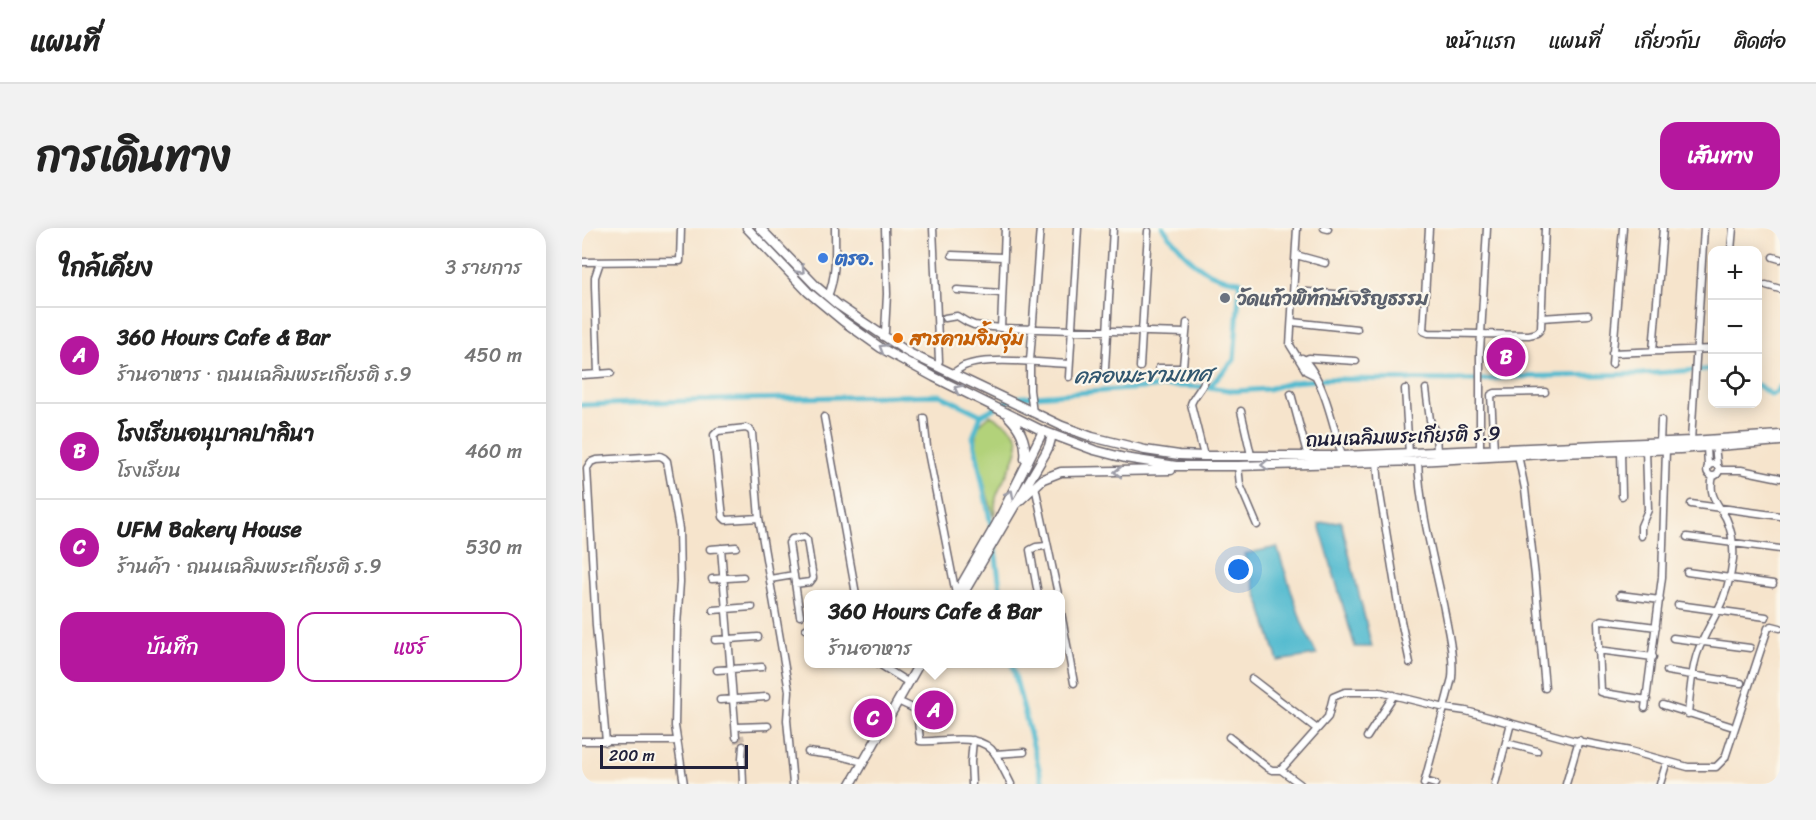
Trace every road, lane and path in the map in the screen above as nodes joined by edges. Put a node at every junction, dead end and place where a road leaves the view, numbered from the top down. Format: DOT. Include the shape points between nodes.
graph roads {
  1 [pos="681,228"];
  2 [pos="747,228"];
  3 [pos="760,228"];
  4 [pos="835,228"];
  5 [pos="885,228"];
  6 [pos="933,228"];
  7 [pos="1005,228"];
  8 [pos="1040,228"];
  9 [pos="1078,228"];
  10 [pos="1113,228"];
  11 [pos="1298,228"];
  12 [pos="1323,228"];
  13 [pos="1429,228"];
  14 [pos="1487,228"];
  15 [pos="1545,228"];
  16 [pos="1623,228"];
  17 [pos="1663,228"];
  18 [pos="1704,228"];
  19 [pos="1733,228"];
  20 [pos="1328,229"];
  21 [pos="1148,231"];
  22 [pos="1731,246"];
  23 [pos="952,255"];
  24 [pos="1296,255"];
  25 [pos="1003,257"];
  26 [pos="582,262"];
  27 [pos="600,262"];
  28 [pos="1325,263"];
  29 [pos="1766,285"];
  30 [pos="1780,289"];
  31 [pos="957,290"];
  32 [pos="1294,291"];
  33 [pos="1002,293"];
  34 [pos="828,296"];
  35 [pos="1361,296"];
  36 [pos="1588,315"];
  37 [pos="945,318"];
  38 [pos="1541,318"];
  39 [pos="1292,322"];
  40 [pos="1187,323"];
  41 [pos="1001,328"];
  42 [pos="1357,328"];
  43 [pos="1032,329"];
  44 [pos="1071,331"];
  45 [pos="1107,331"];
  46 [pos="1142,332"];
  47 [pos="1186,333"];
  48 [pos="1481,334"];
  49 [pos="883,337"];
  50 [pos="1708,349"];
  51 [pos="1697,350"];
  52 [pos="1653,351"];
  53 [pos="1612,353"];
  54 [pos="1030,361"];
  55 [pos="1303,361"];
  56 [pos="1356,361"];
  57 [pos="1069,364"];
  58 [pos="1612,364"];
  59 [pos="937,366"];
  60 [pos="1140,367"];
  61 [pos="1159,368"];
  62 [pos="1105,369"];
  63 [pos="610,373"];
  64 [pos="598,374"];
  65 [pos="952,374"];
  66 [pos="582,375"];
  67 [pos="1069,377"];
  68 [pos="1204,380"];
  69 [pos="1405,389"];
  70 [pos="1426,389"];
  71 [pos="1545,392"];
  72 [pos="1291,394"];
  73 [pos="1241,411"];
  74 [pos="1003,412"];
  75 [pos="1033,413"];
  76 [pos="824,417"];
  77 [pos="924,418"];
  78 [pos="1661,420"];
  79 [pos="1062,426"];
  80 [pos="1047,432"];
  81 [pos="1780,435"];
  82 [pos="1691,441"];
  83 [pos="1780,441"];
  84 [pos="1711,444"];
  85 [pos="1663,446"];
  86 [pos="1479,450"];
  87 [pos="1494,450"];
  88 [pos="1646,450"];
  89 [pos="1621,451"];
  90 [pos="1437,452"];
  91 [pos="1251,455"];
  92 [pos="1518,455"];
  93 [pos="1204,456"];
  94 [pos="1342,456"];
  95 [pos="1415,456"];
  96 [pos="1308,457"];
  97 [pos="1377,461"];
  98 [pos="1024,465"];
  99 [pos="1238,466"];
  100 [pos="1708,466"];
  101 [pos="1197,467"];
  102 [pos="1718,467"];
  103 [pos="1713,476"];
  104 [pos="1780,478"];
  105 [pos="1035,485"];
  106 [pos="1622,496"];
  107 [pos="1691,504"];
  108 [pos="1016,505"];
  109 [pos="1719,508"];
  110 [pos="1780,516"];
  111 [pos="759,518"];
  112 [pos="1257,525"];
  113 [pos="998,527"];
  114 [pos="1641,536"];
  115 [pos="1687,537"];
  116 [pos="1733,543"];
  117 [pos="1046,546"];
  118 [pos="736,547"];
  119 [pos="721,548"];
  120 [pos="710,549"];
  121 [pos="1780,549"];
  122 [pos="1687,572"];
  123 [pos="794,575"];
  124 [pos="743,577"];
  125 [pos="724,578"];
  126 [pos="1729,578"];
  127 [pos="712,579"];
  128 [pos="770,579"];
  129 [pos="795,584"];
  130 [pos="1773,584"];
  131 [pos="855,590"];
  132 [pos="957,590"];
  133 [pos="960,590"];
  134 [pos="1037,590"];
  135 [pos="1057,590"];
  136 [pos="1620,595"];
  137 [pos="1660,600"];
  138 [pos="1677,605"];
  139 [pos="752,607"];
  140 [pos="726,609"];
  141 [pos="713,610"];
  142 [pos="1719,610"];
  143 [pos="800,616"];
  144 [pos="1766,617"];
  145 [pos="1656,627"];
  146 [pos="1780,628"];
  147 [pos="1065,634"];
  148 [pos="758,637"];
  149 [pos="1672,638"];
  150 [pos="729,639"];
  151 [pos="715,640"];
  152 [pos="1702,642"];
  153 [pos="1750,648"];
  154 [pos="1598,650"];
  155 [pos="1653,657"];
  156 [pos="1410,663"];
  157 [pos="762,667"];
  158 [pos="886,668"];
  159 [pos="916,668"];
  160 [pos="921,668"];
  161 [pos="731,669"];
  162 [pos="717,670"];
  163 [pos="1666,672"];
  164 [pos="1693,674"];
  165 [pos="1252,679"];
  166 [pos="1741,682"];
  167 [pos="909,683"];
  168 [pos="1074,683"];
  169 [pos="1545,688"];
  170 [pos="1394,695"];
  171 [pos="766,697"];
  172 [pos="734,699"];
  173 [pos="720,700"];
  174 [pos="1647,700"];
  175 [pos="902,703"];
  176 [pos="1662,705"];
  177 [pos="1445,708"];
  178 [pos="1645,708"];
  179 [pos="1688,714"];
  180 [pos="1511,723"];
  181 [pos="768,726"];
  182 [pos="1730,726"];
  183 [pos="1317,729"];
  184 [pos="1367,736"];
  185 [pos="1229,737"];
  186 [pos="973,740"];
  187 [pos="1579,740"];
  188 [pos="582,741"];
  189 [pos="677,741"];
  190 [pos="606,742"];
  191 [pos="1506,743"];
  192 [pos="741,746"];
  193 [pos="1537,751"];
  194 [pos="808,752"];
  195 [pos="1024,752"];
  196 [pos="996,754"];
  197 [pos="1667,761"];
  198 [pos="863,762"];
  199 [pos="1281,770"];
  200 [pos="1424,782"];
  201 [pos="684,784"];
  202 [pos="743,784"];
  203 [pos="793,784"];
  204 [pos="851,784"];
  205 [pos="857,784"];
  206 [pos="972,784"];
  207 [pos="1011,784"];
  208 [pos="1300,784"];
  209 [pos="1434,784"];
  210 [pos="1495,784"];
  211 [pos="1566,784"];
  212 [pos="1660,784"];
  1 -- 27 [label="street" via="680,261"];
  74 -- 2 [label="main road, ถนนเฉลิมพระเกียรติ ร.9, one-way" via="881,348 843,321 808,292"];
  3 -- 34 [label="main road, ถนนเฉลิมพระเกียรติ ร.9, one-way"];
  4 -- 34 [label="street" via="835,263"];
  5 -- 49 [label="street" via="887,294"];
  6 -- 59 [label="street"];
  7 -- 25 [label="street"];
  8 -- 43 [label="street"];
  9 -- 44 [label="street"];
  10 -- 45 [label="street"];
  11 -- 24 [label="street"];
  12 -- 20 [label="street"];
  13 -- 48 [label="street" via="1423,331"];
  14 -- 48 [label="street"];
  15 -- 38 [label="street"];
  16 -- 53 [label="street"];
  17 -- 52 [label="street"];
  18 -- 51 [label="street"];
  19 -- 22 [label="street"];
  21 -- 46 [label="street"];
  23 -- 25 [label="street"];
  24 -- 28 [label="street"];
  24 -- 32 [label="street"];
  25 -- 33 [label="street"];
  26 -- 27 [label="street"];
  27 -- 64 [label="street" via="595,277"];
  29 -- 30 [label="street"];
  31 -- 33 [label="street"];
  32 -- 35 [label="street"];
  32 -- 39 [label="street"];
  33 -- 41 [label="street"];
  34 -- 49 [label="main road, ถนนเฉลิมพระเกียรติ ร.9"];
  36 -- 38 [label="street"];
  37 -- 41 [label="street" via="957,316 974,325"];
  38 -- 48 [label="street" via="1536,334"];
  39 -- 42 [label="street"];
  39 -- 55 [label="street" via="1290,345"];
  40 -- 47 [label="street"];
  41 -- 43 [label="street"];
  43 -- 44 [label="street"];
  43 -- 54 [label="street"];
  44 -- 45 [label="street"];
  44 -- 57 [label="street"];
  45 -- 46 [label="street"];
  45 -- 62 [label="street"];
  46 -- 47 [label="street"];
  46 -- 60 [label="street"];
  47 -- 61 [label="street" via="1183,366"];
  48 -- 86 [label="street"];
  49 -- 59 [label="main road, ถนนเฉลิมพระเกียรติ ร.9"];
  50 -- 51 [label="street"];
  51 -- 52 [label="street"];
  51 -- 82 [label="street"];
  52 -- 53 [label="street"];
  53 -- 58 [label="street"];
  54 -- 57 [label="street"];
  54 -- 65 [label="street" via="973,363"];
  54 -- 75 [label="street"];
  55 -- 56 [label="street"];
  55 -- 94 [label="street" via="1311,367 1321,387"];
  57 -- 67 [label="street"];
  59 -- 65 [label="main road, ถนนเฉลิมพระเกียรติ ร.9"];
  63 -- 64 [label="street"];
  64 -- 66 [label="street"];
  65 -- 75 [label="main road, ถนนเฉลิมพระเกียรติ ร.9"];
  68 -- 93 [label="street" via="1191,404"];
  69 -- 95 [label="street"];
  70 -- 90 [label="street"];
  71 -- 87 [label="street" via="1491,395"];
  72 -- 96 [label="street"];
  73 -- 91 [label="street"];
  74 -- 80 [label="main road, ถนนเฉลิมพระเกียรติ ร.9"];
  74 -- 98 [label="main road" via="1022,433"];
  75 -- 79 [label="main road, ถนนเฉลิมพระเกียรติ ร.9"];
  75 -- 80 [label="main road"];
  76 -- 131 [label="street"];
  77 -- 132 [label="street"];
  78 -- 85 [label="street"];
  79 -- 80 [label="main road"];
  79 -- 93 [label="main road, ถนนเฉลิมพระเกียรติ ร.9" via="1134,448"];
  80 -- 98 [label="main road"];
  80 -- 101 [label="main road, ถนนเฉลิมพระเกียรติ ร.9" via="1125,458"];
  80 -- 108 [label="main road" via="1049,446"];
  81 -- 84 [label="main road, ถนนเฉลิมพระเกียรติ ร.9"];
  82 -- 84 [label="main road, ถนนเฉลิมพระเกียรติ ร.9"];
  82 -- 85 [label="main road, ถนนเฉลิมพระเกียรติ ร.9"];
  83 -- 84 [label="main road, ถนนเฉลิมพระเกียรติ ร.9"];
  84 -- 85 [label="main road, ถนนเฉลิมพระเกียรติ ร.9"];
  84 -- 100 [label="street"];
  84 -- 102 [label="street"];
  85 -- 87 [label="main road, ถนนเฉลิมพระเกียรติ ร.9"];
  85 -- 88 [label="main road, ถนนเฉลิมพระเกียรติ ร.9"];
  85 -- 137 [label="street"];
  86 -- 87 [label="main road, ถนนเฉลิมพระเกียรติ ร.9"];
  86 -- 90 [label="main road, ถนนเฉลิมพระเกียรติ ร.9"];
  88 -- 89 [label="main road, ถนนเฉลิมพระเกียรติ ร.9"];
  88 -- 114 [label="street" via="1648,510"];
  89 -- 92 [label="main road, ถนนเฉลิมพระเกียรติ ร.9"];
  89 -- 106 [label="street"];
  90 -- 95 [label="main road, ถนนเฉลิมพระเกียรติ ร.9"];
  91 -- 93 [label="main road, ถนนเฉลิมพระเกียรติ ร.9"];
  91 -- 96 [label="main road, ถนนเฉลิมพระเกียรติ ร.9"];
  92 -- 95 [label="main road, ถนนเฉลิมพระเกียรติ ร.9"];
  92 -- 169 [label="street" via="1525,489"];
  94 -- 95 [label="main road, ถนนเฉลิมพระเกียรติ ร.9"];
  94 -- 96 [label="main road, ถนนเฉลิมพระเกียรติ ร.9"];
  95 -- 97 [label="main road, ถนนเฉลิมพระเกียรติ ร.9"];
  95 -- 177 [label="street" via="1453,657"];
  97 -- 99 [label="main road, ถนนเฉลิมพระเกียรติ ร.9, one-way"];
  97 -- 156 [label="street"];
  113 -- 98 [label="main road, one-way"];
  99 -- 101 [label="main road, ถนนเฉลิมพระเกียรติ ร.9"];
  99 -- 112 [label="street" via="1240,485"];
  100 -- 102 [label="street" via="1712,463"];
  100 -- 103 [label="street" via="1707,471"];
  101 -- 105 [label="main road, one-way" via="1062,472"];
  102 -- 103 [label="street" via="1718,475"];
  102 -- 104 [label="street"];
  103 -- 109 [label="street" via="1710,486"];
  105 -- 108 [label="main road"];
  105 -- 117 [label="street"];
  107 -- 109 [label="street"];
  108 -- 113 [label="main road"];
  109 -- 110 [label="street"];
  109 -- 116 [label="street"];
  111 -- 111 [label="street" via="752,433 746,428 718,431 714,435 723,517"];
  111 -- 128 [label="street"];
  113 -- 133 [label="main road"];
  115 -- 116 [label="street"];
  116 -- 121 [label="street"];
  116 -- 126 [label="street"];
  117 -- 134 [label="street" via="1030,550"];
  117 -- 135 [label="street"];
  118 -- 119 [label="street"];
  119 -- 120 [label="street"];
  119 -- 125 [label="street"];
  122 -- 126 [label="street"];
  123 -- 128 [label="street"];
  123 -- 129 [label="street"];
  123 -- 129 [label="street" via="789,540 804,537 813,578"];
  124 -- 125 [label="street"];
  125 -- 127 [label="street"];
  125 -- 140 [label="street"];
  126 -- 130 [label="street"];
  126 -- 142 [label="street"];
  128 -- 203 [label="street" via="789,691 787,720"];
  129 -- 143 [label="street"];
  136 -- 137 [label="street"];
  137 -- 145 [label="street"];
  138 -- 142 [label="street"];
  139 -- 140 [label="street"];
  140 -- 141 [label="street"];
  140 -- 150 [label="street"];
  142 -- 144 [label="street"];
  142 -- 152 [label="street"];
  145 -- 154 [label="street" via="1600,620"];
  145 -- 155 [label="street"];
  146 -- 197 [label="street" via="1768,628 1720,764 1701,768"];
  147 -- 168 [label="street"];
  148 -- 150 [label="street"];
  149 -- 152 [label="street"];
  150 -- 151 [label="street"];
  150 -- 161 [label="street"];
  152 -- 153 [label="street"];
  152 -- 164 [label="street"];
  154 -- 155 [label="street"];
  154 -- 174 [label="street" via="1601,692"];
  155 -- 174 [label="street"];
  157 -- 161 [label="street"];
  158 -- 167 [label="street"];
  159 -- 167 [label="main road"];
  160 -- 175 [label="main road"];
  161 -- 162 [label="street"];
  161 -- 172 [label="street"];
  163 -- 164 [label="street"];
  164 -- 166 [label="street"];
  164 -- 179 [label="street"];
  165 -- 183 [label="street"];
  167 -- 198 [label="main road"];
  170 -- 177 [label="street"];
  170 -- 183 [label="street" via="1356,690 1338,694 1333,697 1328,717"];
  170 -- 184 [label="street"];
  171 -- 172 [label="street"];
  172 -- 173 [label="street"];
  172 -- 181 [label="street" via="737,732"];
  174 -- 178 [label="street"];
  175 -- 186 [label="street" via="916,710 920,741"];
  175 -- 205 [label="main road"];
  176 -- 179 [label="street"];
  177 -- 180 [label="street"];
  177 -- 200 [label="street"];
  179 -- 182 [label="street"];
  180 -- 187 [label="street"];
  180 -- 191 [label="street"];
  183 -- 199 [label="street"];
  185 -- 199 [label="street" via="1268,768"];
  186 -- 196 [label="street"];
  186 -- 206 [label="street"];
  187 -- 197 [label="street"];
  187 -- 211 [label="street"];
  188 -- 190 [label="street"];
  189 -- 190 [label="street"];
  189 -- 190 [label="street" via="674,692 679,529 667,461 655,456 596,460 587,468"];
  189 -- 201 [label="street"];
  191 -- 193 [label="street"];
  191 -- 210 [label="street"];
  192 -- 202 [label="street"];
  194 -- 198 [label="street"];
  195 -- 196 [label="street"];
  196 -- 207 [label="street"];
  197 -- 212 [label="street"];
  198 -- 204 [label="main road"];
  199 -- 208 [label="street"];
  200 -- 209 [label="street"];
}
